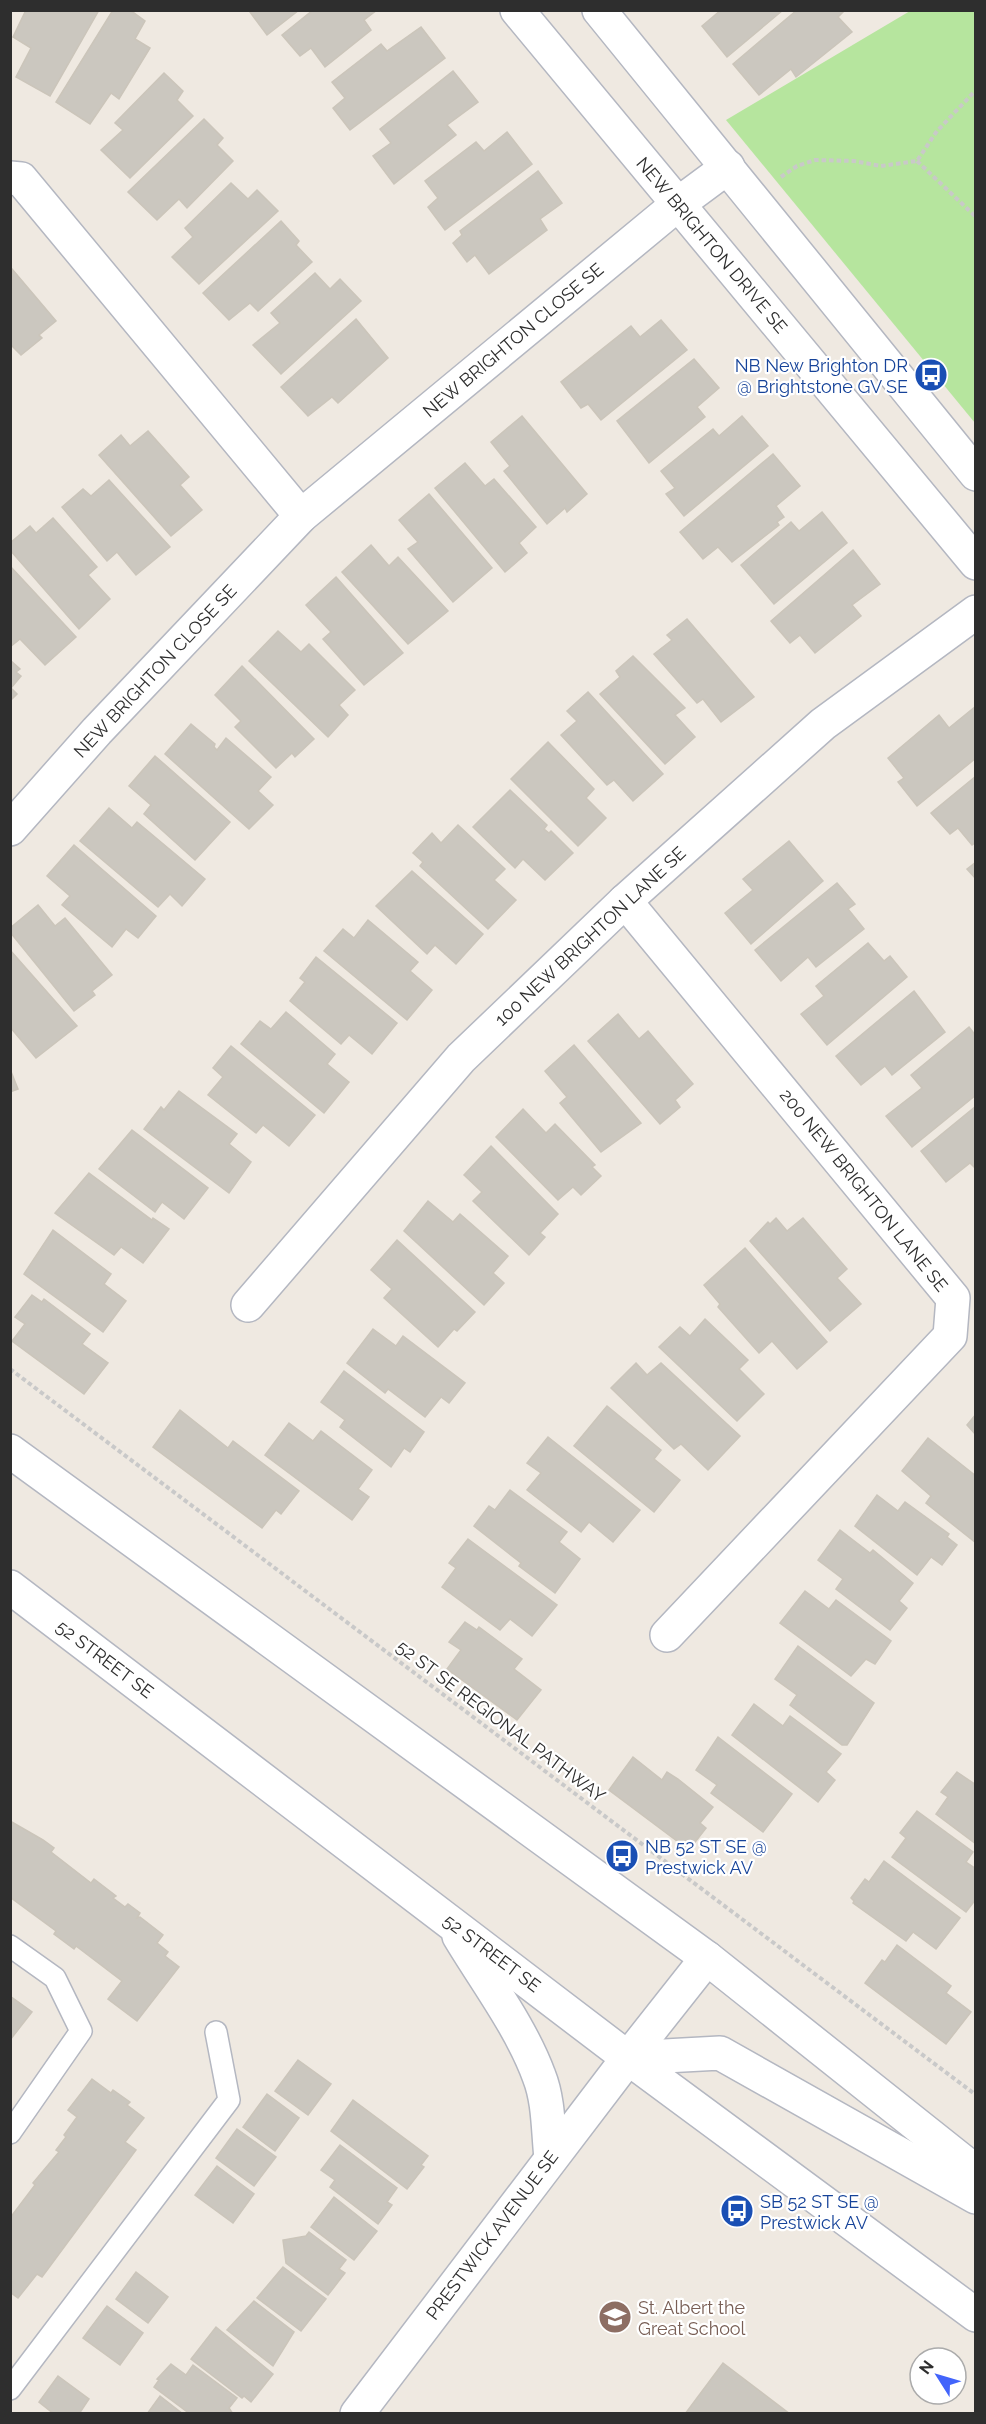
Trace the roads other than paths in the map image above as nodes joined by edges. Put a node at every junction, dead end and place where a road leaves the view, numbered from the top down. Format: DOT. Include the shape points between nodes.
graph roads {
  1 [pos="517,10"];
  2 [pos="599,10"];
  3 [pos="728,167"];
  4 [pos="10,178"];
  5 [pos="678,204"];
  6 [pos="975,474"];
  7 [pos="301,516"];
  8 [pos="975,563"];
  9 [pos="975,612"];
  10 [pos="10,829"];
  11 [pos="626,901"];
  12 [pos="248,1305"];
  13 [pos="10,1451"];
  14 [pos="10,1587"];
  15 [pos="668,1635"];
  16 [pos="448,1920"];
  17 [pos="10,1946"];
  18 [pos="707,1958"];
  19 [pos="216,2032"];
  20 [pos="628,2058"];
  21 [pos="10,2133"];
  22 [pos="551,2158"];
  23 [pos="975,2172"];
  24 [pos="975,2197"];
  25 [pos="975,2315"];
  26 [pos="10,2388"];
  27 [pos="357,2414"];
  1 -- 5 [label="street, NEW BRIGHTON DRIVE SE"];
  2 -- 3 [label="street"];
  3 -- 5 [label="street, NEW BRIGHTON CLOSE SE"];
  3 -- 6 [label="street"];
  4 -- 7 [label="street" via="21,180"];
  5 -- 7 [label="street, NEW BRIGHTON CLOSE SE"];
  5 -- 8 [label="street, NEW BRIGHTON DRIVE SE"];
  7 -- 10 [label="street, NEW BRIGHTON CLOSE SE"];
  9 -- 11 [label="street, 100 NEW BRIGHTON LANE SE" via="823,724"];
  11 -- 12 [label="street, 100 NEW BRIGHTON LANE SE" via="461,1058"];
  11 -- 15 [label="street, 200 NEW BRIGHTON LANE SE" via="953,1298 950,1336"];
  13 -- 18 [label="street"];
  14 -- 16 [label="street, 52 STREET SE"];
  16 -- 20 [label="street, 52 STREET SE"];
  16 -- 22 [label="street" via="517,2032 539,2076 546,2101"];
  17 -- 21 [label="lane" via="55,1978 81,2031"];
  18 -- 20 [label="street, PRESTWICK AVENUE SE"];
  18 -- 23 [label="street"];
  19 -- 26 [label="lane" via="229,2100"];
  20 -- 22 [label="street, PRESTWICK AVENUE SE"];
  20 -- 24 [label="street" via="720,2053"];
  20 -- 25 [label="street, 52 STREET SE"];
  22 -- 27 [label="street, PRESTWICK AVENUE SE"];
}
